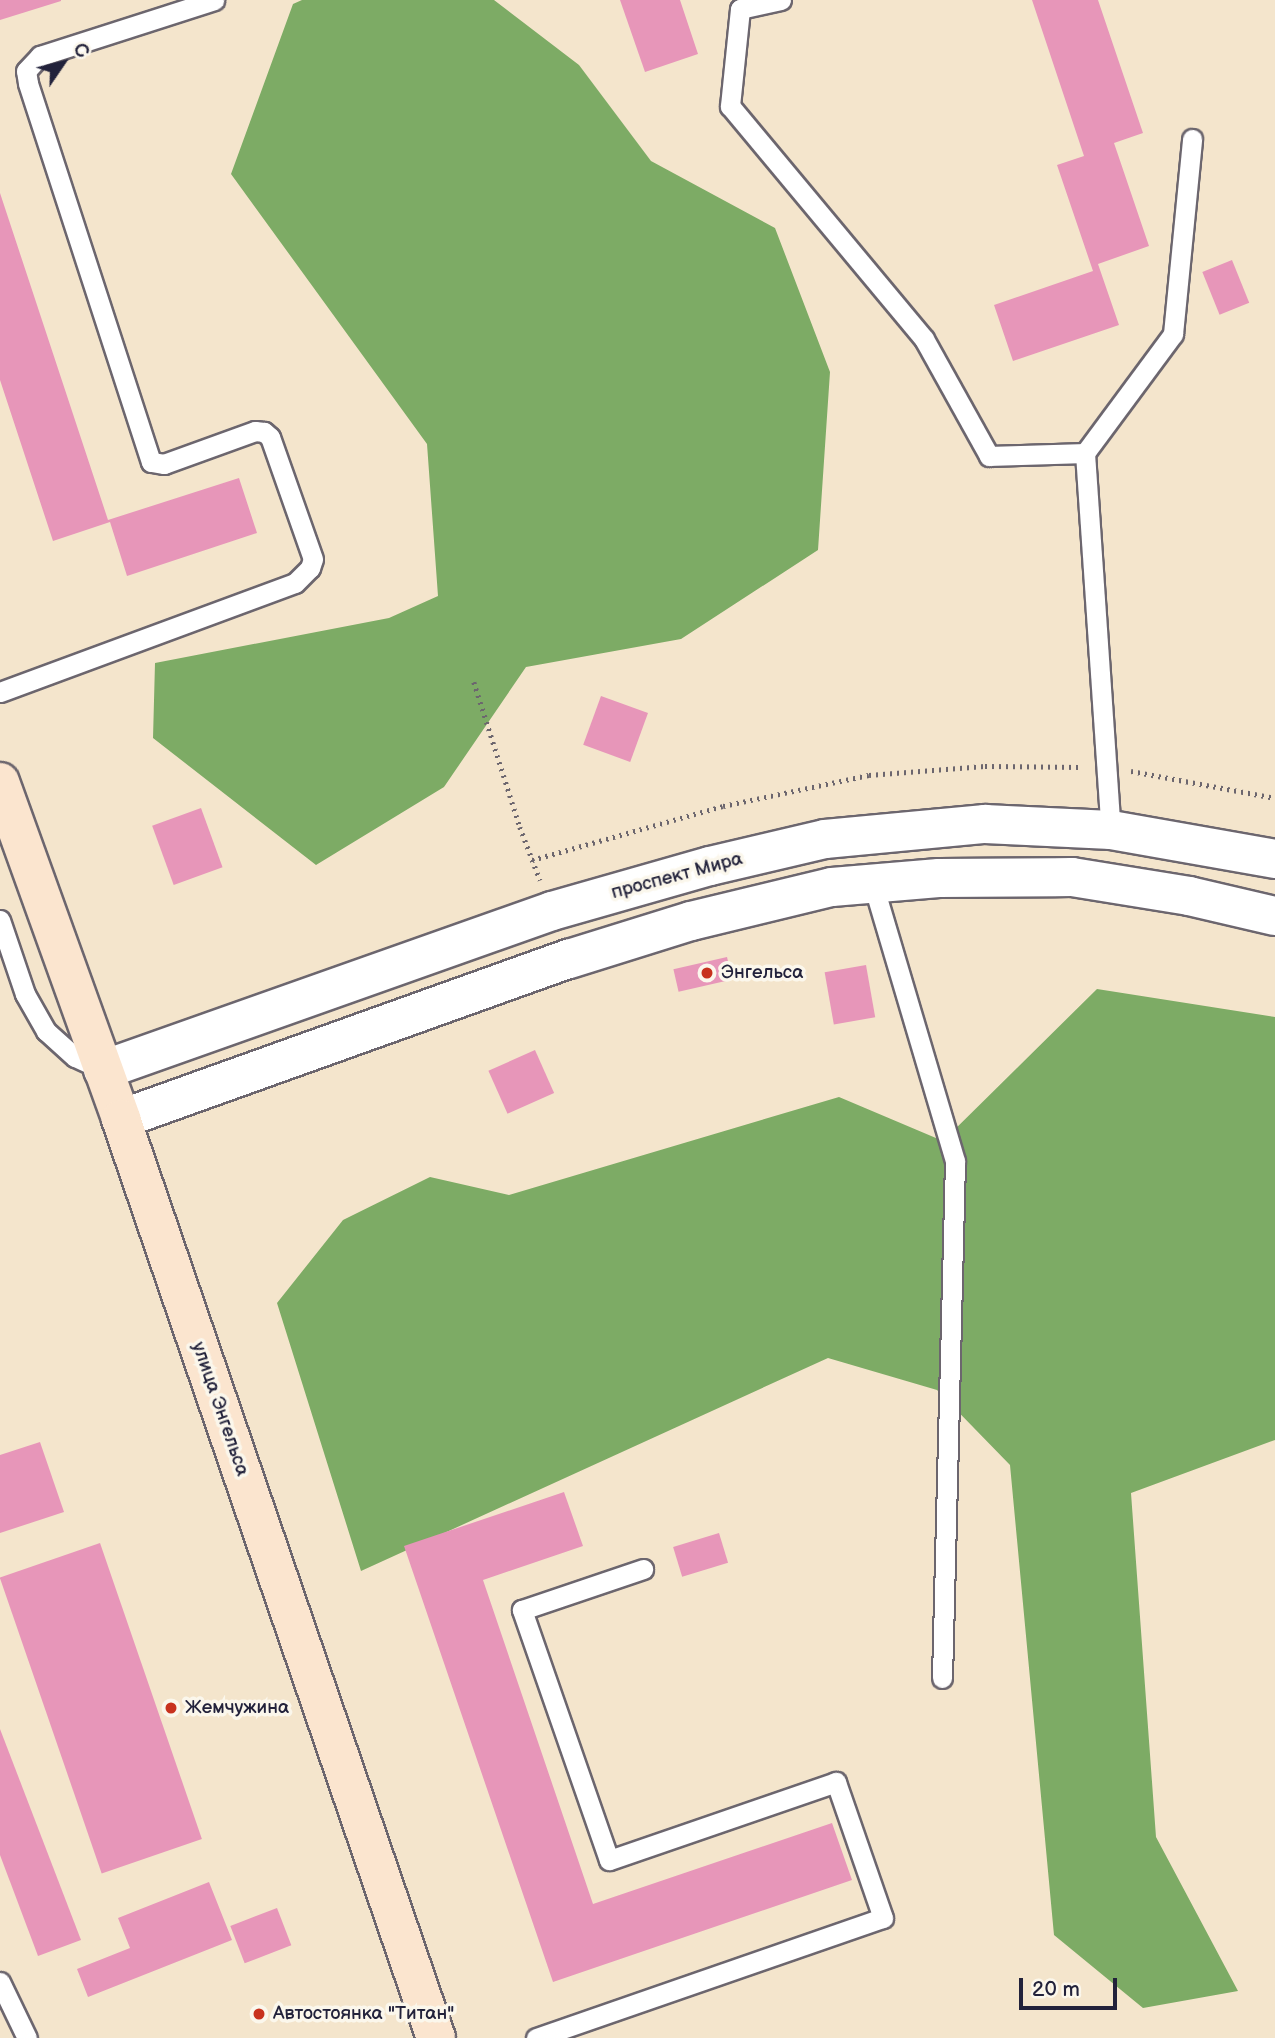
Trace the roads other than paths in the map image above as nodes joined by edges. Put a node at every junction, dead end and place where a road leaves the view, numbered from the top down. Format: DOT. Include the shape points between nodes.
graph roads {
  1 [pos="214,0"];
  2 [pos="781,0"];
  3 [pos="1192,139"];
  4 [pos="1085,453"];
  5 [pos="0,691"];
  6 [pos="0,782"];
  7 [pos="1111,830"];
  8 [pos="1275,859"];
  9 [pos="873,884"];
  10 [pos="1275,916"];
  11 [pos="0,920"];
  12 [pos="103,1070"];
  13 [pos="121,1119"];
  14 [pos="643,1569"];
  15 [pos="942,1678"];
  16 [pos="0,1982"];
  17 [pos="27,2038"];
  18 [pos="436,2038"];
  19 [pos="536,2038"];
  1 -- 5 [label="lane" via="40,56 26,71 28,83 152,462 164,464 255,431 264,432 270,437 313,559 295,583"];
  2 -- 4 [label="lane" via="740,9 730,106 924,339 989,456"];
  3 -- 4 [label="lane" via="1174,334"];
  4 -- 7 [label="lane"];
  6 -- 12 [label="main road, улица Энгельса"];
  7 -- 8 [label="street, проспект Мира"];
  7 -- 12 [label="street, проспект Мира" via="985,824 825,839 710,866 552,911"];
  9 -- 10 [label="street" via="939,878 1072,877"];
  9 -- 13 [label="street" via="832,887 678,925 569,959"];
  9 -- 15 [label="lane" via="955,1161"];
  11 -- 12 [label="lane" via="25,994 46,1031 75,1057"];
  12 -- 13 [label="main road, улица Энгельса"];
  13 -- 18 [label="main road, улица Энгельса"];
  14 -- 19 [label="lane" via="522,1610 609,1860 836,1782 883,1918"];
  16 -- 17 [label="lane"];
}
